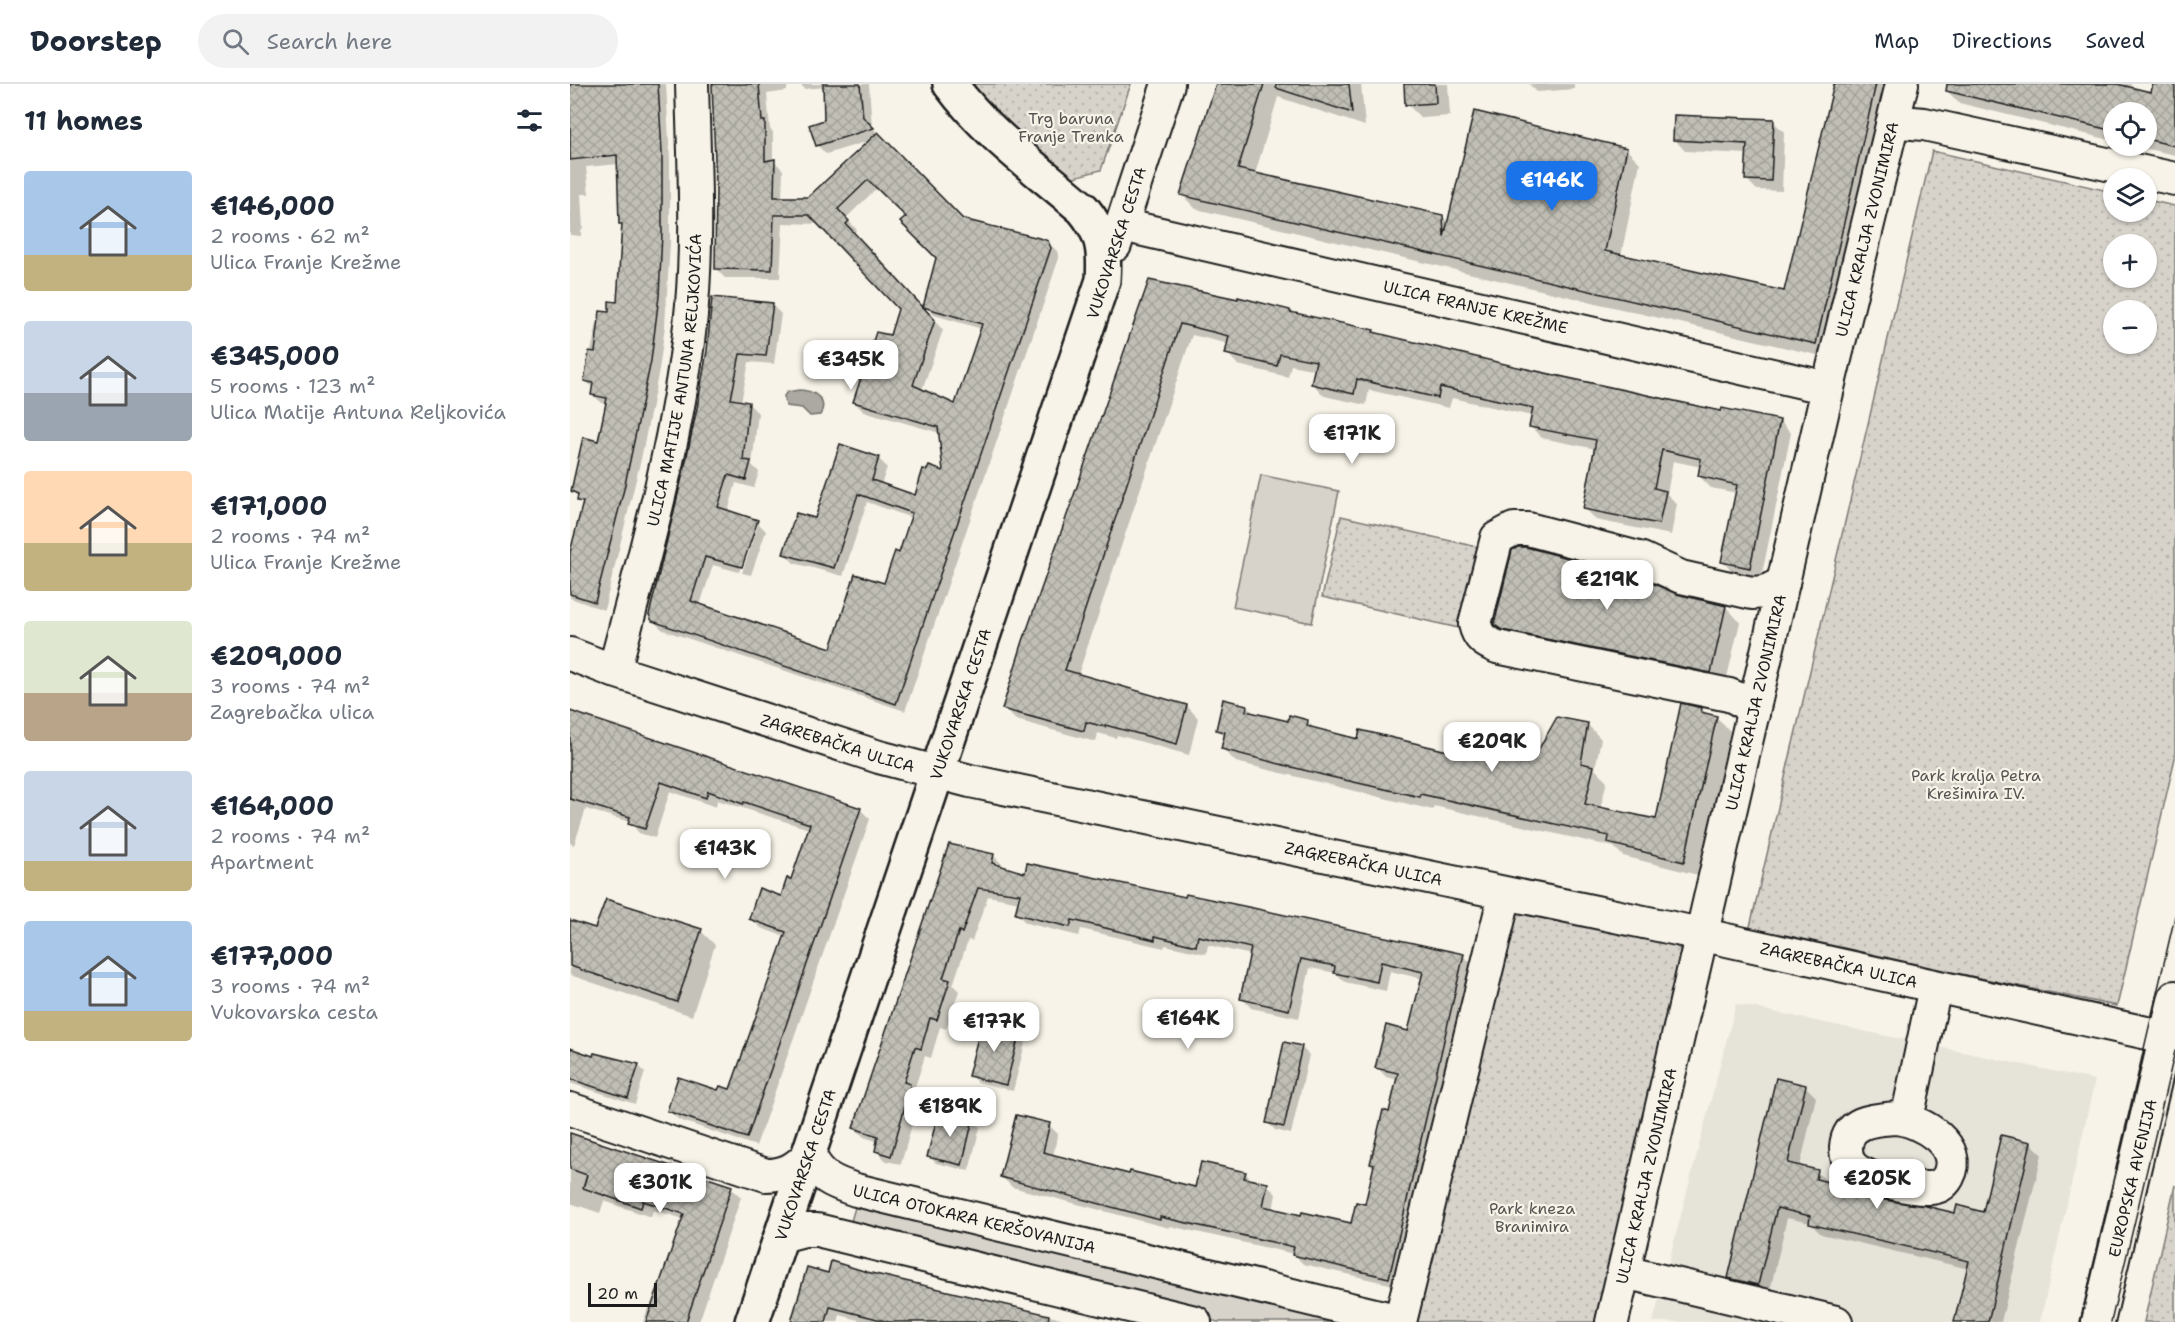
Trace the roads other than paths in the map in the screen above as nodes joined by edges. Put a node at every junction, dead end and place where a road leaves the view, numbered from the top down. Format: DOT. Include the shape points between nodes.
graph roads {
  1 [pos="692,84"];
  2 [pos="950,84"];
  3 [pos="1168,84"];
  4 [pos="1902,84"];
  5 [pos="1892,124"];
  6 [pos="2175,179"];
  7 [pos="1122,225"];
  8 [pos="1103,280"];
  9 [pos="1828,388"];
  10 [pos="1783,583"];
  11 [pos="570,654"];
  12 [pos="614,671"];
  13 [pos="1753,714"];
  14 [pos="936,773"];
  15 [pos="1505,894"];
  16 [pos="1701,935"];
  17 [pos="1935,987"];
  18 [pos="2175,997"];
  19 [pos="2165,1037"];
  20 [pos="570,1109"];
  21 [pos="1907,1119"];
  22 [pos="809,1155"];
  23 [pos="781,1236"];
  24 [pos="1624,1272"];
  25 [pos="1695,1290"];
  26 [pos="752,1322"];
  27 [pos="1195,1322"];
  28 [pos="1400,1322"];
  29 [pos="1612,1322"];
  30 [pos="1738,1322"];
  31 [pos="1836,1322"];
  32 [pos="2098,1322"];
  1 -- 12 [label="street, ULICA MATIJE ANTUNA RELJKOVIĆA" via="694,276 686,357 656,511"];
  2 -- 8 [label="main road" via="978,118 1091,219 1102,242"];
  3 -- 7 [label="street, VUKOVARSKA CESTA"];
  4 -- 5 [label="street, ULICA KRALJA ZVONIMIRA"];
  5 -- 6 [label="street" via="1924,124"];
  5 -- 9 [label="street, ULICA KRALJA ZVONIMIRA"];
  7 -- 8 [label="street, VUKOVARSKA CESTA"];
  7 -- 9 [label="street, ULICA FRANJE KREŽME"];
  8 -- 14 [label="main road, VUKOVARSKA CESTA"];
  9 -- 10 [label="street, ULICA KRALJA ZVONIMIRA"];
  10 -- 13 [label="street, ULICA KRALJA ZVONIMIRA"];
  10 -- 13 [label="street" via="1765,592 1752,593 1681,577 1642,559 1528,528 1515,529 1497,538 1475,624 1485,642 1497,647 1729,695 1741,699"];
  11 -- 12 [label="street, ZAGREBAČKA ULICA"];
  12 -- 14 [label="street, ZAGREBAČKA ULICA"];
  13 -- 16 [label="street, ULICA KRALJA ZVONIMIRA"];
  14 -- 15 [label="street, ZAGREBAČKA ULICA"];
  14 -- 22 [label="main road, VUKOVARSKA CESTA"];
  15 -- 16 [label="street, ZAGREBAČKA ULICA"];
  15 -- 28 [label="street"];
  16 -- 17 [label="street, ZAGREBAČKA ULICA"];
  16 -- 24 [label="street, ULICA KRALJA ZVONIMIRA"];
  17 -- 19 [label="street, ZAGREBAČKA ULICA"];
  17 -- 21 [label="street"];
  18 -- 19 [label="street, EUROPSKA AVENIJA"];
  19 -- 32 [label="street, EUROPSKA AVENIJA"];
  20 -- 22 [label="street" via="765,1175 786,1173"];
  22 -- 23 [label="main road, VUKOVARSKA CESTA"];
  22 -- 28 [label="street, ULICA OTOKARA KERŠOVANIJA" via="831,1181 856,1190"];
  23 -- 26 [label="main road, VUKOVARSKA CESTA"];
  23 -- 27 [label="street" via="817,1230"];
  24 -- 25 [label="street"];
  24 -- 29 [label="street, ULICA KRALJA ZVONIMIRA"];
  25 -- 30 [label="street" via="1702,1310"];
  25 -- 31 [label="street"];
}
